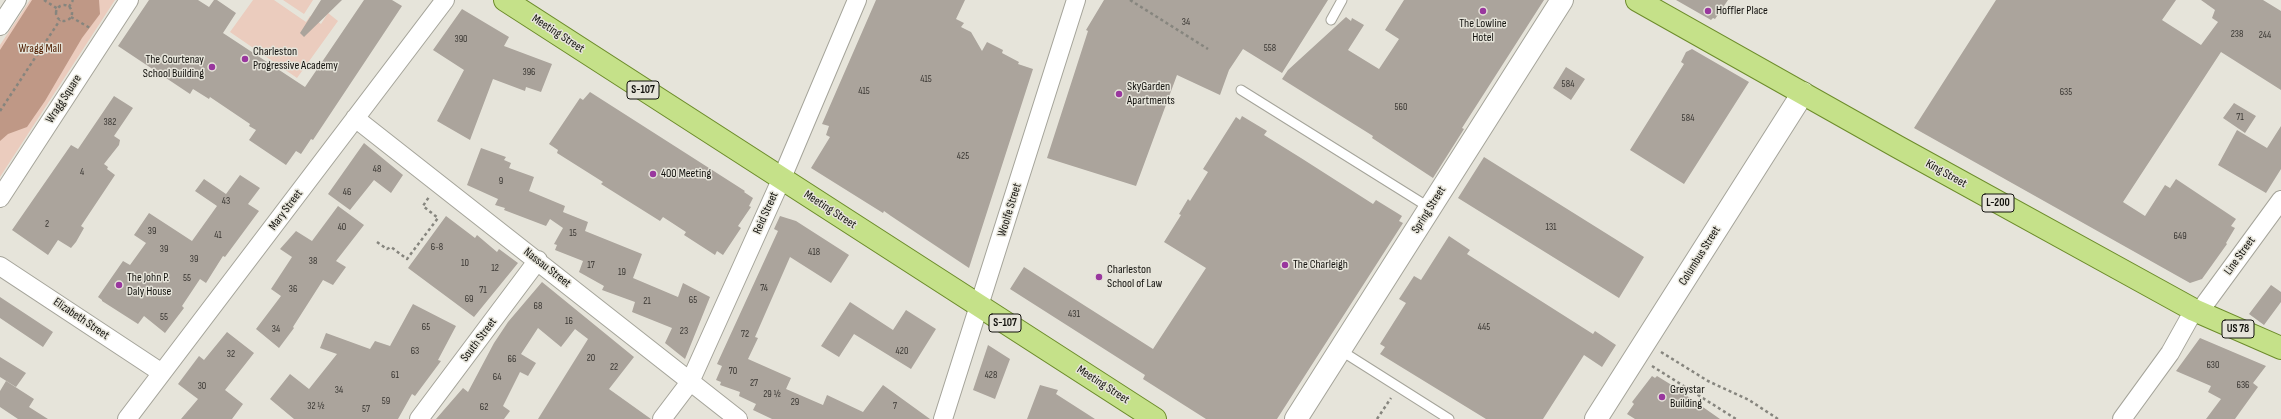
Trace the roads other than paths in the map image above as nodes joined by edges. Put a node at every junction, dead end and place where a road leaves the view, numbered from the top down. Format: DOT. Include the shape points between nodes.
graph roads {
  1 [pos="17,0"];
  2 [pos="129,0"];
  3 [pos="444,0"];
  4 [pos="505,0"];
  5 [pos="857,0"];
  6 [pos="1076,0"];
  7 [pos="1342,0"];
  8 [pos="1562,0"];
  9 [pos="1638,0"];
  10 [pos="1331,20"];
  11 [pos="0,26"];
  12 [pos="1241,90"];
  13 [pos="1803,93"];
  14 [pos="355,118"];
  15 [pos="781,180"];
  16 [pos="0,198"];
  17 [pos="2281,200"];
  18 [pos="1430,208"];
  19 [pos="538,260"];
  20 [pos="0,266"];
  21 [pos="980,306"];
  22 [pos="2197,311"];
  23 [pos="2281,348"];
  24 [pos="1340,350"];
  25 [pos="162,373"];
  26 [pos="690,382"];
  27 [pos="127,419"];
  28 [pos="419,419"];
  29 [pos="662,419"];
  30 [pos="738,419"];
  31 [pos="944,419"];
  32 [pos="1155,419"];
  33 [pos="1296,419"];
  34 [pos="1449,419"];
  35 [pos="1596,419"];
  36 [pos="2122,419"];
  1 -- 11 [label="street"];
  2 -- 16 [label="street, Wragg Square"];
  3 -- 14 [label="street, Mary Street"];
  4 -- 15 [label="main road, Meeting Street / S-107"];
  5 -- 15 [label="street, Reid Street"];
  6 -- 21 [label="street, Woolfe Street"];
  7 -- 10 [label="lane"];
  8 -- 18 [label="main road, Spring Street"];
  9 -- 13 [label="main road, King Street / L-200"];
  12 -- 18 [label="lane"];
  13 -- 22 [label="main road, King Street / L-200"];
  13 -- 35 [label="main road, Columbus Street"];
  14 -- 19 [label="street, Nassau Street"];
  14 -- 25 [label="street, Mary Street"];
  15 -- 21 [label="main road, Meeting Street / S-107"];
  15 -- 26 [label="street, Reid Street"];
  17 -- 22 [label="street, Line Street"];
  18 -- 24 [label="main road, Spring Street"];
  19 -- 26 [label="street, Nassau Street"];
  19 -- 28 [label="street, South Street"];
  20 -- 25 [label="street, Elizabeth Street"];
  21 -- 31 [label="street, Woolfe Street"];
  21 -- 32 [label="main road, Meeting Street / S-107"];
  22 -- 23 [label="main road, King Street / US 78"];
  22 -- 36 [label="street, Line Street"];
  24 -- 33 [label="main road, Spring Street"];
  24 -- 34 [label="lane"];
  25 -- 27 [label="street, Mary Street"];
  26 -- 29 [label="street, Reid Street"];
  26 -- 30 [label="street, Nassau Street"];
}
